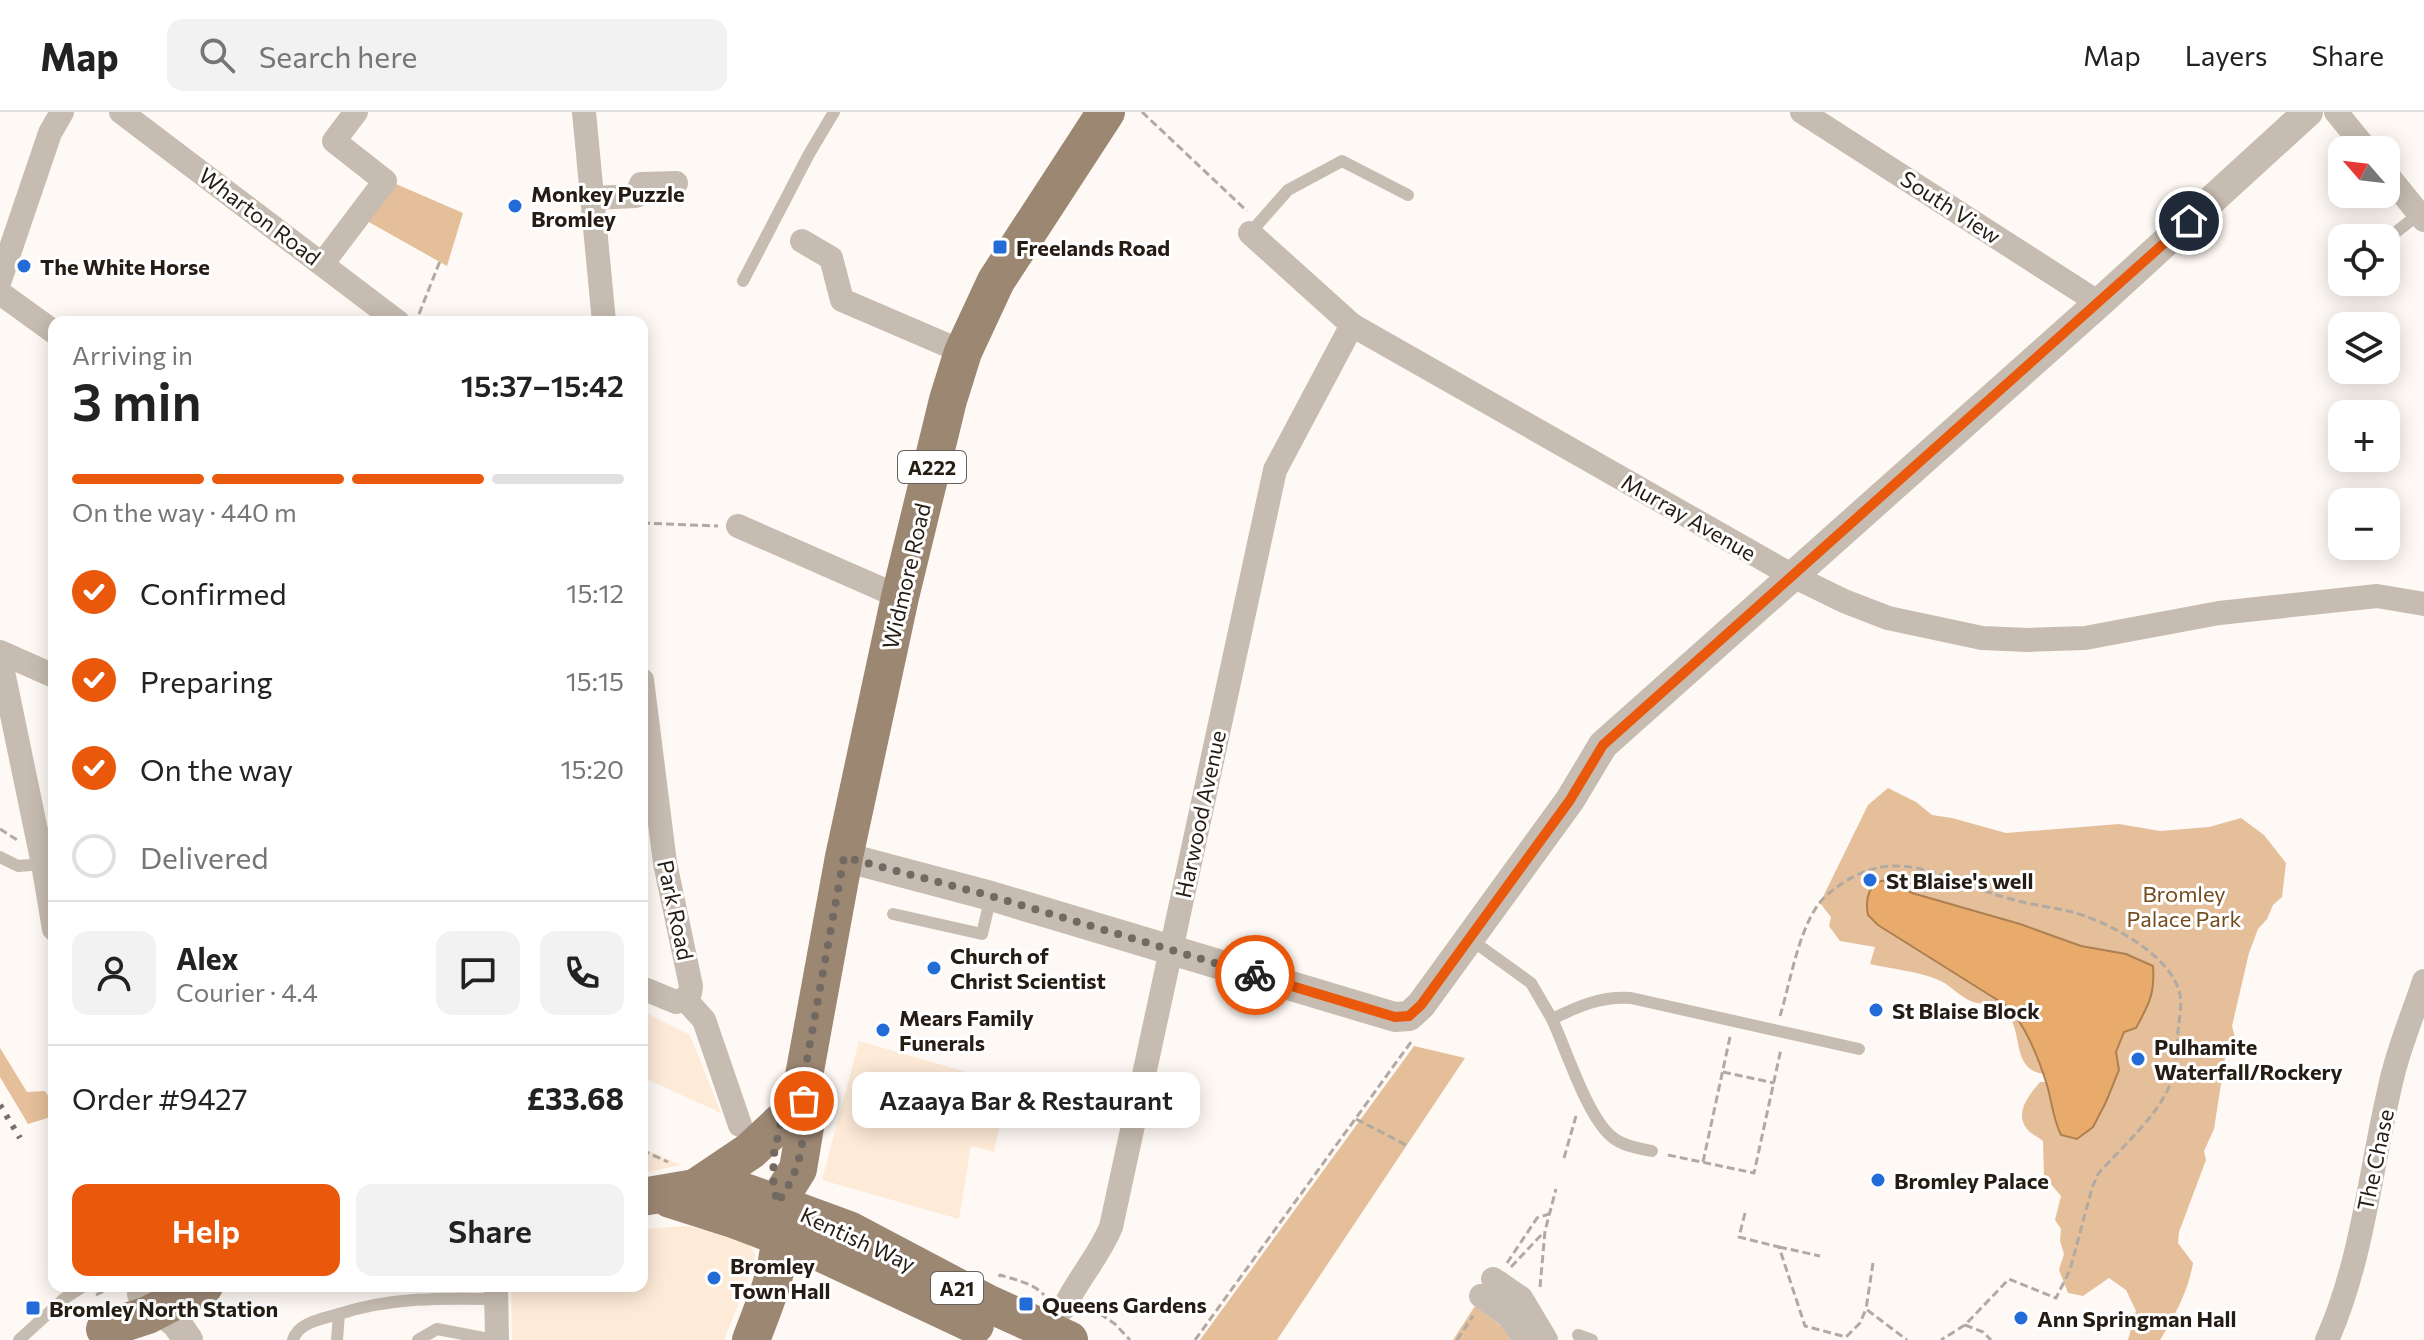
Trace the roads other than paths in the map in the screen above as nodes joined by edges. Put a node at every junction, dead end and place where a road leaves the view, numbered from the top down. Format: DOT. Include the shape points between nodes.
graph roads {
  1 [pos="62,112"];
  2 [pos="121,112"];
  3 [pos="356,112"];
  4 [pos="584,112"];
  5 [pos="834,112"];
  6 [pos="1106,112"];
  7 [pos="1802,112"];
  8 [pos="2308,112"];
  9 [pos="2336,112"];
  10 [pos="2356,136"];
  11 [pos="676,183"];
  12 [pos="2400,191"];
  13 [pos="1408,195"];
  14 [pos="593,198"];
  15 [pos="2421,217"];
  16 [pos="1255,228"];
  17 [pos="2400,231"];
  18 [pos="802,241"];
  19 [pos="323,263"];
  20 [pos="0,280"];
  21 [pos="743,281"];
  22 [pos="0,293"];
  23 [pos="2099,303"];
  24 [pos="390,316"];
  25 [pos="603,316"];
  26 [pos="1352,325"];
  27 [pos="48,328"];
  28 [pos="963,352"];
  29 [pos="738,526"];
  30 [pos="1793,576"];
  31 [pos="900,597"];
  32 [pos="2424,604"];
  33 [pos="0,655"];
  34 [pos="48,674"];
  35 [pos="648,769"];
  36 [pos="0,857"];
  37 [pos="844,857"];
  38 [pos="43,864"];
  39 [pos="48,894"];
  40 [pos="991,896"];
  41 [pos="893,914"];
  42 [pos="1469,939"];
  43 [pos="1171,950"];
  44 [pos="2424,981"];
  45 [pos="648,990"];
  46 [pos="685,999"];
  47 [pos="1552,1019"];
  48 [pos="1859,1049"];
  49 [pos="804,1076"];
  50 [pos="781,1122"];
  51 [pos="740,1125"];
  52 [pos="1652,1151"];
  53 [pos="665,1194"];
  54 [pos="779,1220"];
  55 [pos="1491,1286"];
  56 [pos="74,1292"];
  57 [pos="496,1293"];
  58 [pos="147,1294"];
  59 [pos="1066,1310"];
  60 [pos="339,1314"];
  61 [pos="1536,1334"];
  62 [pos="96,1335"];
  63 [pos="1578,1335"];
  64 [pos="19,1340"];
  65 [pos="188,1340"];
  66 [pos="293,1340"];
  67 [pos="337,1340"];
  68 [pos="418,1340"];
  69 [pos="495,1340"];
  70 [pos="751,1340"];
  71 [pos="1007,1340"];
  72 [pos="1592,1340"];
  73 [pos="2327,1340"];
  1 -- 20 [label="street"];
  2 -- 19 [label="street, Wharton Road"];
  3 -- 19 [label="street" via="334,141 385,181"];
  4 -- 14 [label="street"];
  5 -- 21 [label="lane"];
  6 -- 28 [label="main road, Widmore Road / A222" via="996,281"];
  7 -- 23 [label="street, South View"];
  8 -- 23 [label="street"];
  9 -- 10 [label="street"];
  11 -- 14 [label="street" via="641,184 636,196"];
  12 -- 15 [label="street"];
  13 -- 16 [label="lane" via="1342,161 1288,190"];
  14 -- 25 [label="street"];
  15 -- 17 [label="lane"];
  16 -- 26 [label="street, Murray Avenue"];
  18 -- 28 [label="street" via="831,258 842,300"];
  19 -- 24 [label="street, Wharton Road"];
  22 -- 27 [label="street"];
  23 -- 30 [label="street"];
  26 -- 30 [label="street, Murray Avenue"];
  26 -- 43 [label="street, Harwood Avenue" via="1275,470"];
  28 -- 31 [label="main road, Widmore Road / A222"];
  29 -- 31 [label="street"];
  30 -- 32 [label="street, Murray Avenue" via="1888,618 1982,638 2085,638 2219,613 2377,596"];
  30 -- 42 [label="street" via="1603,745 1570,800"];
  31 -- 37 [label="main road, Widmore Road / A222"];
  33 -- 34 [label="street"];
  33 -- 38 [label="street"];
  35 -- 46 [label="street, Park Road" via="691,986"];
  36 -- 38 [label="lane" via="18,866"];
  37 -- 40 [label="street"];
  37 -- 49 [label="main road, Widmore Road / A222"];
  38 -- 39 [label="street"];
  40 -- 41 [label="lane" via="982,934"];
  40 -- 43 [label="street"];
  42 -- 43 [label="street" via="1421,1005 1409,1016 1395,1017"];
  42 -- 47 [label="lane" via="1531,983"];
  43 -- 59 [label="street, Harwood Avenue" via="1111,1227"];
  44 -- 73 [label="street, The Chase" via="2394,1071 2359,1236"];
  45 -- 46 [label="street" via="676,1002"];
  46 -- 51 [label="street" via="704,1020"];
  47 -- 48 [label="lane" via="1585,1004 1631,998"];
  47 -- 52 [label="lane" via="1595,1116 1613,1138"];
  49 -- 50 [label="main road, Widmore Road / A222"];
  49 -- 54 [label="main road, Widmore Road / A222" via="805,1127"];
  50 -- 53 [label="main road" via="750,1151"];
  50 -- 54 [label="main road, Widmore Road / A222" via="774,1166"];
  53 -- 54 [label="main road, A21" via="736,1220"];
  54 -- 59 [label="main road, Kentish Way / A21" via="869,1239 987,1303"];
  54 -- 70 [label="main road, Widmore Road / A222" via="779,1262"];
  54 -- 71 [label="main road, Kentish Way / A21" via="836,1259"];
  55 -- 61 [label="street" via="1521,1298"];
  56 -- 64 [label="lane"];
  57 -- 60 [label="lane" via="416,1298"];
  57 -- 69 [label="street"];
  58 -- 62 [label="main road"];
  58 -- 65 [label="street"];
  60 -- 66 [label="lane" via="301,1327"];
  60 -- 67 [label="lane"];
  63 -- 72 [label="lane"];
  68 -- 69 [label="lane" via="437,1329"];
}
